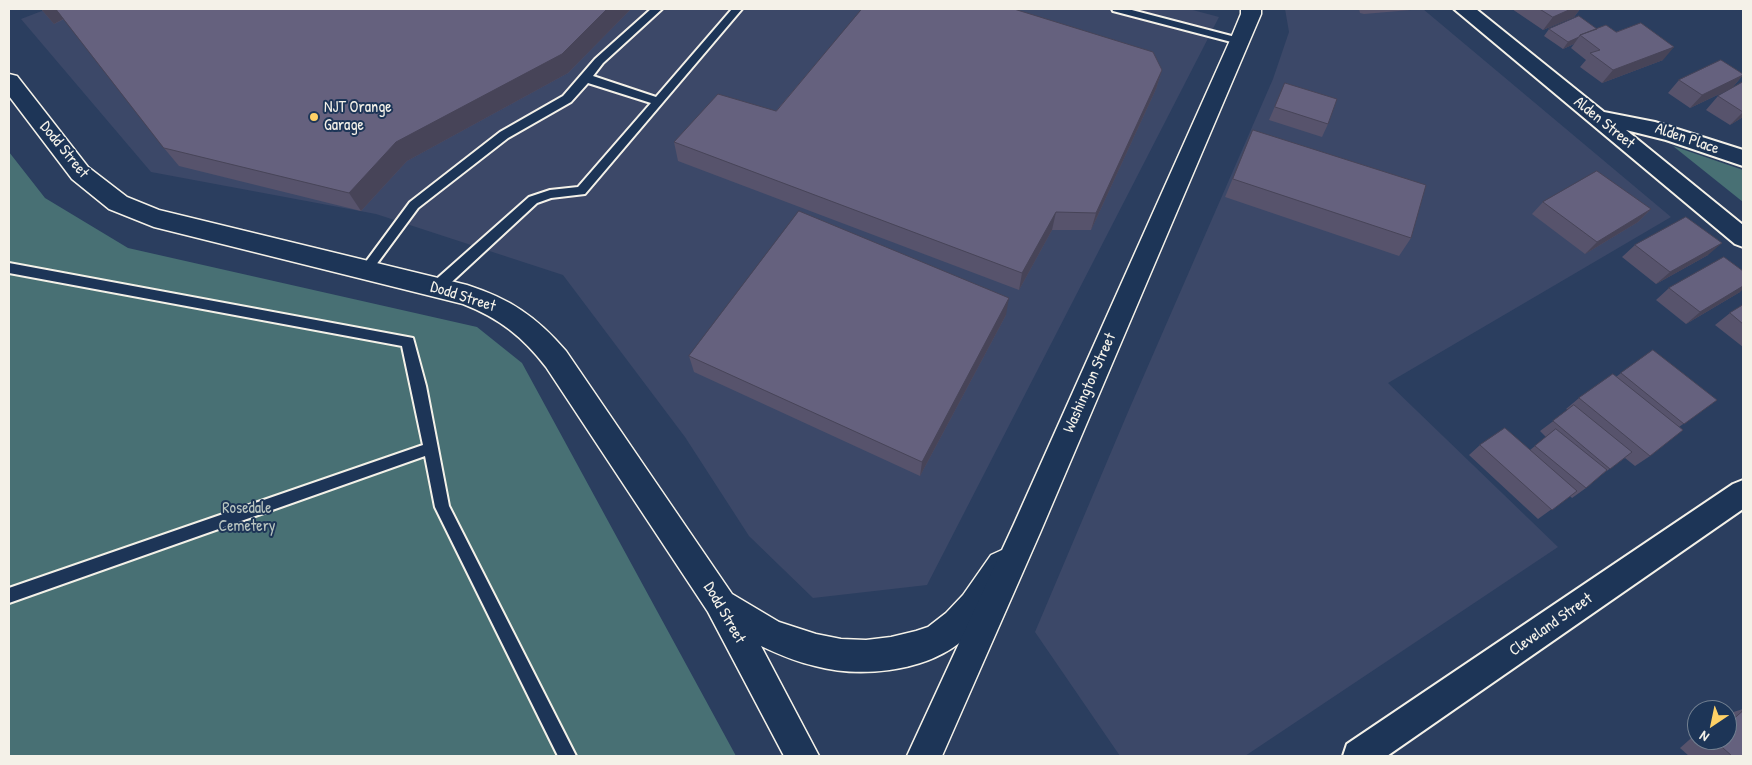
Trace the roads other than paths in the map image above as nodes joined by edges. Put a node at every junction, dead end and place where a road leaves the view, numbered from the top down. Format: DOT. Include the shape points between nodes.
graph roads {
  1 [pos="657,9"];
  2 [pos="737,9"];
  3 [pos="1117,9"];
  4 [pos="1251,9"];
  5 [pos="1464,9"];
  6 [pos="1240,41"];
  7 [pos="586,78"];
  8 [pos="9,81"];
  9 [pos="658,102"];
  10 [pos="1600,118"];
  11 [pos="1743,158"];
  12 [pos="1743,238"];
  13 [pos="9,268"];
  14 [pos="366,270"];
  15 [pos="437,287"];
  16 [pos="431,448"];
  17 [pos="1743,493"];
  18 [pos="1025,533"];
  19 [pos="9,596"];
  20 [pos="719,601"];
  21 [pos="567,756"];
  22 [pos="802,756"];
  23 [pos="924,756"];
  24 [pos="1359,756"];
  1 -- 7 [label="lane" via="599,61"];
  2 -- 9 [label="lane"];
  3 -- 6 [label="lane"];
  4 -- 6 [label="street, Washington Street"];
  5 -- 10 [label="street, Alden Street"];
  6 -- 18 [label="street, Washington Street"];
  7 -- 9 [label="lane"];
  7 -- 14 [label="lane" via="567,99 504,135 414,206"];
  8 -- 14 [label="street, Dodd Street" via="80,173 118,203 154,218"];
  9 -- 15 [label="lane" via="580,191 550,194 533,200"];
  10 -- 11 [label="street, Alden Place" via="1656,128"];
  10 -- 12 [label="street, Alden Street"];
  13 -- 16 [label="lane" via="408,342"];
  14 -- 15 [label="street, Dodd Street"];
  15 -- 20 [label="street, Dodd Street" via="494,304 519,318 539,337"];
  16 -- 19 [label="lane"];
  16 -- 21 [label="lane" via="442,507"];
  17 -- 24 [label="street, Cleveland Street"];
  18 -- 20 [label="street" via="968,615 938,639 898,654 875,656 806,649 763,632"];
  18 -- 23 [label="street, Washington Street"];
  20 -- 22 [label="street, Dodd Street"];
}
